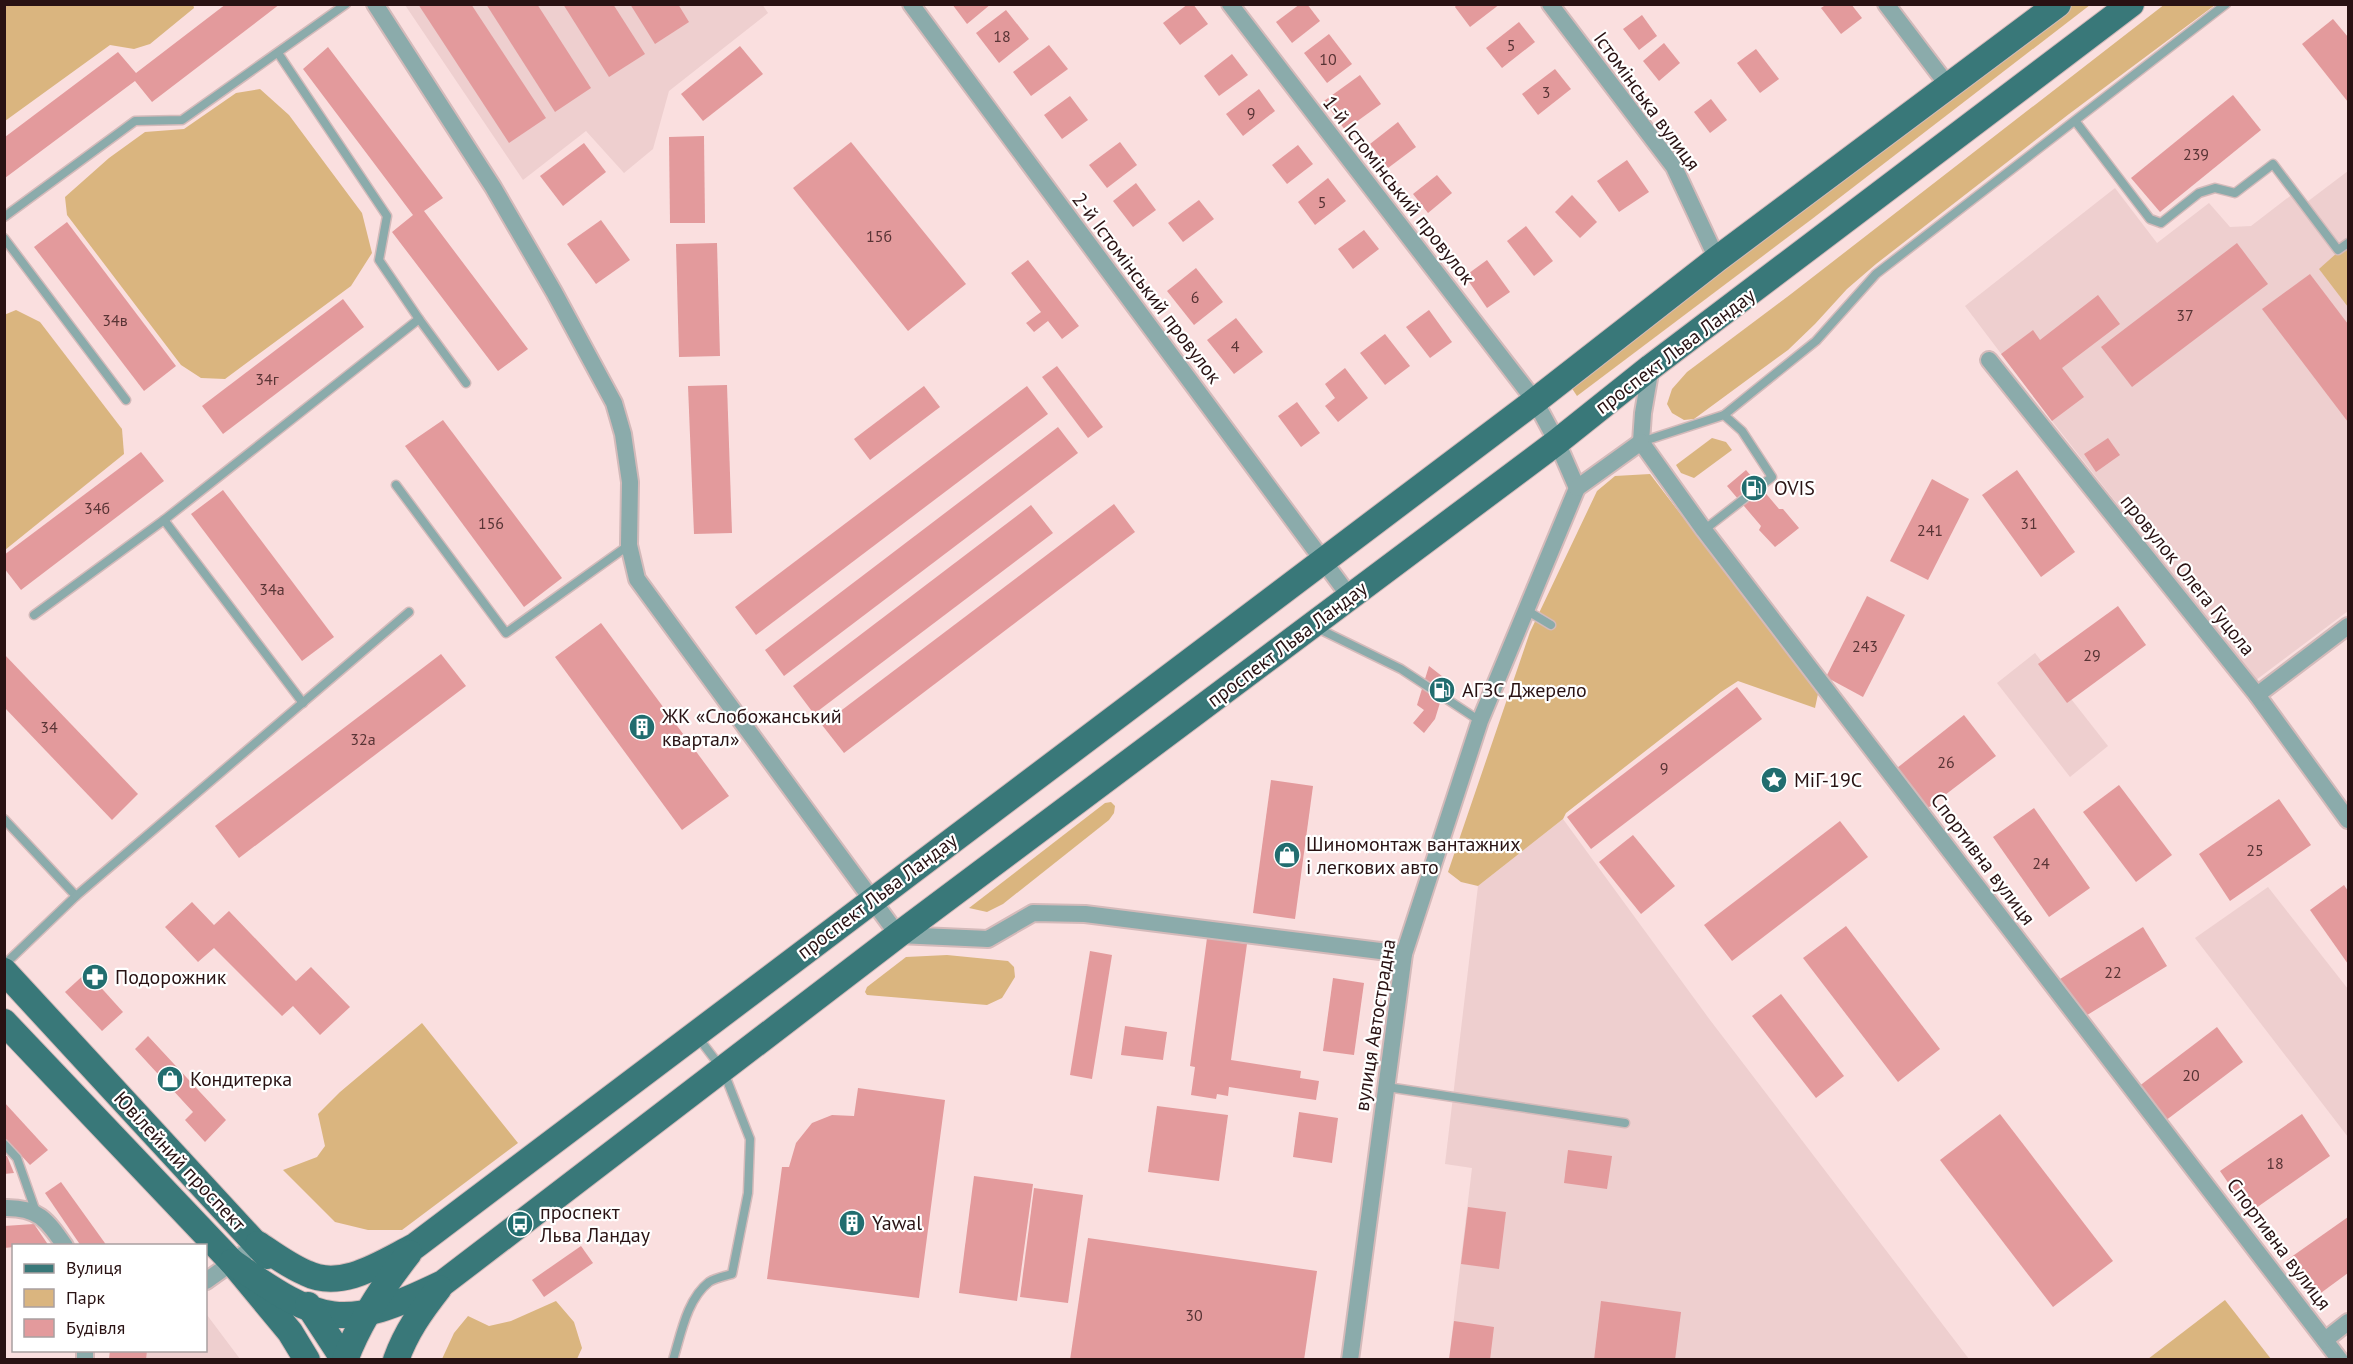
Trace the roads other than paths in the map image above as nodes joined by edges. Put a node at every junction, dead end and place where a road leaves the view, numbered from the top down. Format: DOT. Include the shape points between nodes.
graph roads {
  1 [pos="346,4"];
  2 [pos="375,4"];
  3 [pos="911,4"];
  4 [pos="1230,4"];
  5 [pos="1550,4"];
  6 [pos="1886,4"];
  7 [pos="2058,4"];
  8 [pos="2131,4"];
  9 [pos="2226,4"];
  10 [pos="278,53"];
  11 [pos="1949,87"];
  12 [pos="2076,122"];
  13 [pos="4,217"];
  14 [pos="4,238"];
  15 [pos="2349,243"];
  16 [pos="1717,259"];
  17 [pos="419,319"];
  18 [pos="1989,360"];
  19 [pos="1651,367"];
  20 [pos="466,382"];
  21 [pos="126,400"];
  22 [pos="1535,401"];
  23 [pos="1724,415"];
  24 [pos="1557,442"];
  25 [pos="1641,442"];
  26 [pos="396,485"];
  27 [pos="1576,488"];
  28 [pos="164,520"];
  29 [pos="1704,530"];
  30 [pos="629,545"];
  31 [pos="1323,560"];
  32 [pos="1350,597"];
  33 [pos="1526,610"];
  34 [pos="409,612"];
  35 [pos="34,615"];
  36 [pos="1551,625"];
  37 [pos="1311,626"];
  38 [pos="2349,626"];
  39 [pos="2256,694"];
  40 [pos="303,702"];
  41 [pos="1480,721"];
  42 [pos="4,819"];
  43 [pos="2349,820"];
  44 [pos="76,896"];
  45 [pos="871,900"];
  46 [pos="898,936"];
  47 [pos="1404,954"];
  48 [pos="4,965"];
  49 [pos="4,971"];
  50 [pos="4,1022"];
  51 [pos="695,1034"];
  52 [pos="723,1070"];
  53 [pos="1387,1087"];
  54 [pos="1625,1123"];
  55 [pos="4,1144"];
  56 [pos="4,1208"];
  57 [pos="36,1212"];
  58 [pos="64,1244"];
  59 [pos="258,1244"];
  60 [pos="415,1246"];
  61 [pos="232,1262"];
  62 [pos="207,1280"];
  63 [pos="443,1283"];
  64 [pos="313,1312"];
  65 [pos="367,1314"];
  66 [pos="2349,1322"];
  67 [pos="2325,1340"];
  68 [pos="307,1359"];
  69 [pos="345,1359"];
  70 [pos="396,1359"];
  71 [pos="673,1359"];
  72 [pos="1350,1359"];
  73 [pos="2340,1359"];
  1 -- 10 [label="lane"];
  2 -- 30 [label="street" via="493,187 614,403 630,482"];
  3 -- 31 [label="street, 2-й Істомінський провулок"];
  4 -- 22 [label="street, 1-й Істомінський провулок"];
  5 -- 16 [label="street, Істомінська вулиця" via="1674,167"];
  6 -- 11 [label="street"];
  7 -- 11 [label="main road, проспект Льва Ландау"];
  8 -- 19 [label="main road, проспект Льва Ландау"];
  9 -- 12 [label="lane"];
  10 -- 13 [label="lane" via="182,120 135,121"];
  10 -- 17 [label="lane" via="387,216 379,260"];
  11 -- 16 [label="main road, проспект Льва Ландау"];
  12 -- 15 [label="lane" via="2150,219 2161,223 2199,193 2215,188 2235,193 2273,164 2338,250"];
  12 -- 23 [label="lane" via="1876,274 1816,341"];
  14 -- 21 [label="lane"];
  16 -- 22 [label="main road, проспект Льва Ландау"];
  17 -- 20 [label="lane"];
  17 -- 28 [label="lane"];
  18 -- 39 [label="street, провулок Олега Гуцола"];
  19 -- 24 [label="main road, проспект Льва Ландау"];
  19 -- 25 [label="street"];
  22 -- 24 [label="street, 1-й Істомінський провулок"];
  22 -- 31 [label="main road, проспект Льва Ландау"];
  23 -- 25 [label="lane"];
  23 -- 29 [label="lane" via="1742,431 1772,477"];
  24 -- 27 [label="street"];
  24 -- 32 [label="main road, проспект Льва Ландау"];
  25 -- 27 [label="street"];
  25 -- 29 [label="street, Спортивна вулиця"];
  26 -- 30 [label="lane" via="506,633"];
  27 -- 33 [label="street, вулиця Автострадна"];
  28 -- 35 [label="lane"];
  28 -- 40 [label="lane"];
  29 -- 67 [label="street, Спортивна вулиця"];
  30 -- 45 [label="street" via="633,568 644,590"];
  31 -- 32 [label="street, 2-й Істомінський провулок"];
  31 -- 45 [label="main road, проспект Льва Ландау"];
  32 -- 37 [label="main road, проспект Льва Ландау"];
  33 -- 36 [label="lane"];
  33 -- 41 [label="street, вулиця Автострадна"];
  34 -- 40 [label="lane"];
  37 -- 41 [label="lane" via="1401,669"];
  37 -- 46 [label="main road, проспект Льва Ландау"];
  38 -- 39 [label="street"];
  39 -- 43 [label="street, провулок Олега Гуцола"];
  40 -- 44 [label="lane"];
  41 -- 47 [label="street, вулиця Автострадна"];
  42 -- 44 [label="lane"];
  44 -- 48 [label="lane"];
  45 -- 46 [label="street"];
  45 -- 51 [label="main road, проспект Льва Ландау"];
  46 -- 47 [label="street" via="988,939 1033,913 1085,914"];
  46 -- 52 [label="main road, проспект Льва Ландау"];
  47 -- 53 [label="street, вулиця Автострадна"];
  49 -- 59 [label="main road, Ювілейний проспект"];
  50 -- 61 [label="main road, Ювілейний проспект"];
  51 -- 52 [label="lane"];
  51 -- 60 [label="main road, проспект Льва Ландау"];
  52 -- 63 [label="main road, проспект Льва Ландау"];
  52 -- 71 [label="lane" via="750,1139 748,1193 732,1274 710,1281 698,1294"];
  53 -- 54 [label="lane"];
  53 -- 72 [label="street, вулиця Автострадна"];
  55 -- 57 [label="lane" via="17,1158"];
  56 -- 57 [label="street"];
  57 -- 58 [label="street" via="48,1221"];
  59 -- 60 [label="main road" via="307,1274 326,1279 369,1270"];
  59 -- 61 [label="street"];
  59 -- 64 [label="main road, Ювілейний проспект"];
  60 -- 65 [label="main road"];
  61 -- 62 [label="street"];
  61 -- 64 [label="main road" via="276,1293"];
  61 -- 68 [label="main road, Ювілейний проспект" via="290,1332"];
  63 -- 65 [label="main road"];
  63 -- 70 [label="main road" via="410,1329"];
  64 -- 65 [label="main road"];
  64 -- 69 [label="main road, Ювілейний проспект"];
  65 -- 69 [label="main road"];
  66 -- 67 [label="street"];
  67 -- 73 [label="street, Спортивна вулиця"];
}
